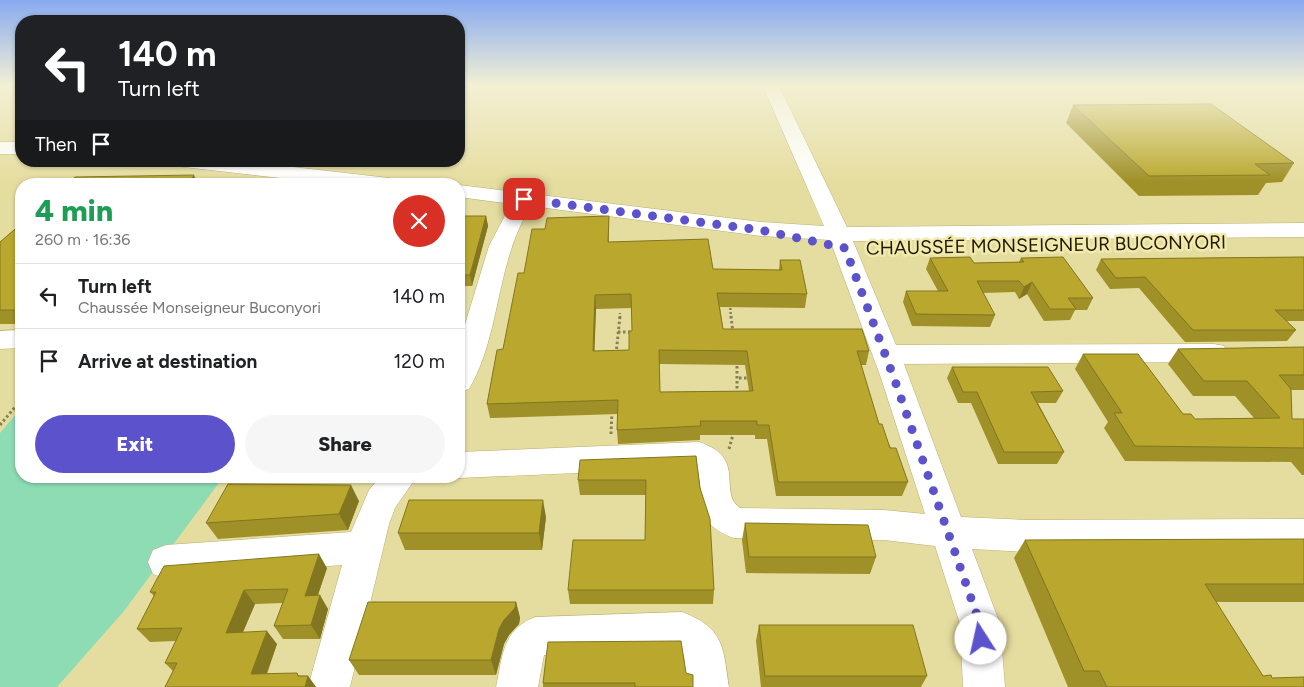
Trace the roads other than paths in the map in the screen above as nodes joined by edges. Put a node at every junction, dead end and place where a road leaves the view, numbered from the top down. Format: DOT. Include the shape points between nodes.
graph roads {
  1 [pos="786,118"];
  2 [pos="0,148"];
  3 [pos="15,148"];
  4 [pos="235,167"];
  5 [pos="335,178"];
  6 [pos="465,192"];
  7 [pos="524,199"];
  8 [pos="1303,234"];
  9 [pos="842,241"];
  10 [pos="15,339"];
  11 [pos="0,340"];
  12 [pos="1244,352"];
  13 [pos="886,355"];
  14 [pos="465,368"];
  15 [pos="465,465"];
  16 [pos="395,483"];
  17 [pos="949,532"];
  18 [pos="1304,535"];
  19 [pos="363,547"];
  20 [pos="166,562"];
  21 [pos="329,687"];
  22 [pos="518,687"];
  23 [pos="708,687"];
  24 [pos="984,687"];
  1 -- 9 [label="street"];
  2 -- 3 [label="street"];
  4 -- 5 [label="street"];
  6 -- 7 [label="street, CHAUSSÉE MONSEIGNEUR BUCONYORI"];
  7 -- 9 [label="street, CHAUSSÉE MONSEIGNEUR BUCONYORI"];
  7 -- 14 [label="street" via="507,227"];
  8 -- 9 [label="street, CHAUSSÉE MONSEIGNEUR BUCONYORI"];
  9 -- 13 [label="street"];
  10 -- 11 [label="street"];
  12 -- 13 [label="street"];
  13 -- 17 [label="street"];
  15 -- 17 [label="street" via="699,455 713,464 716,506 722,516 734,523 884,525"];
  16 -- 19 [label="street" via="380,500"];
  17 -- 18 [label="street" via="1027,536"];
  17 -- 24 [label="street" via="980,624"];
  19 -- 20 [label="street"];
  19 -- 21 [label="street"];
  22 -- 23 [label="street" via="526,645 535,636 682,631 695,636 702,645"];
}
